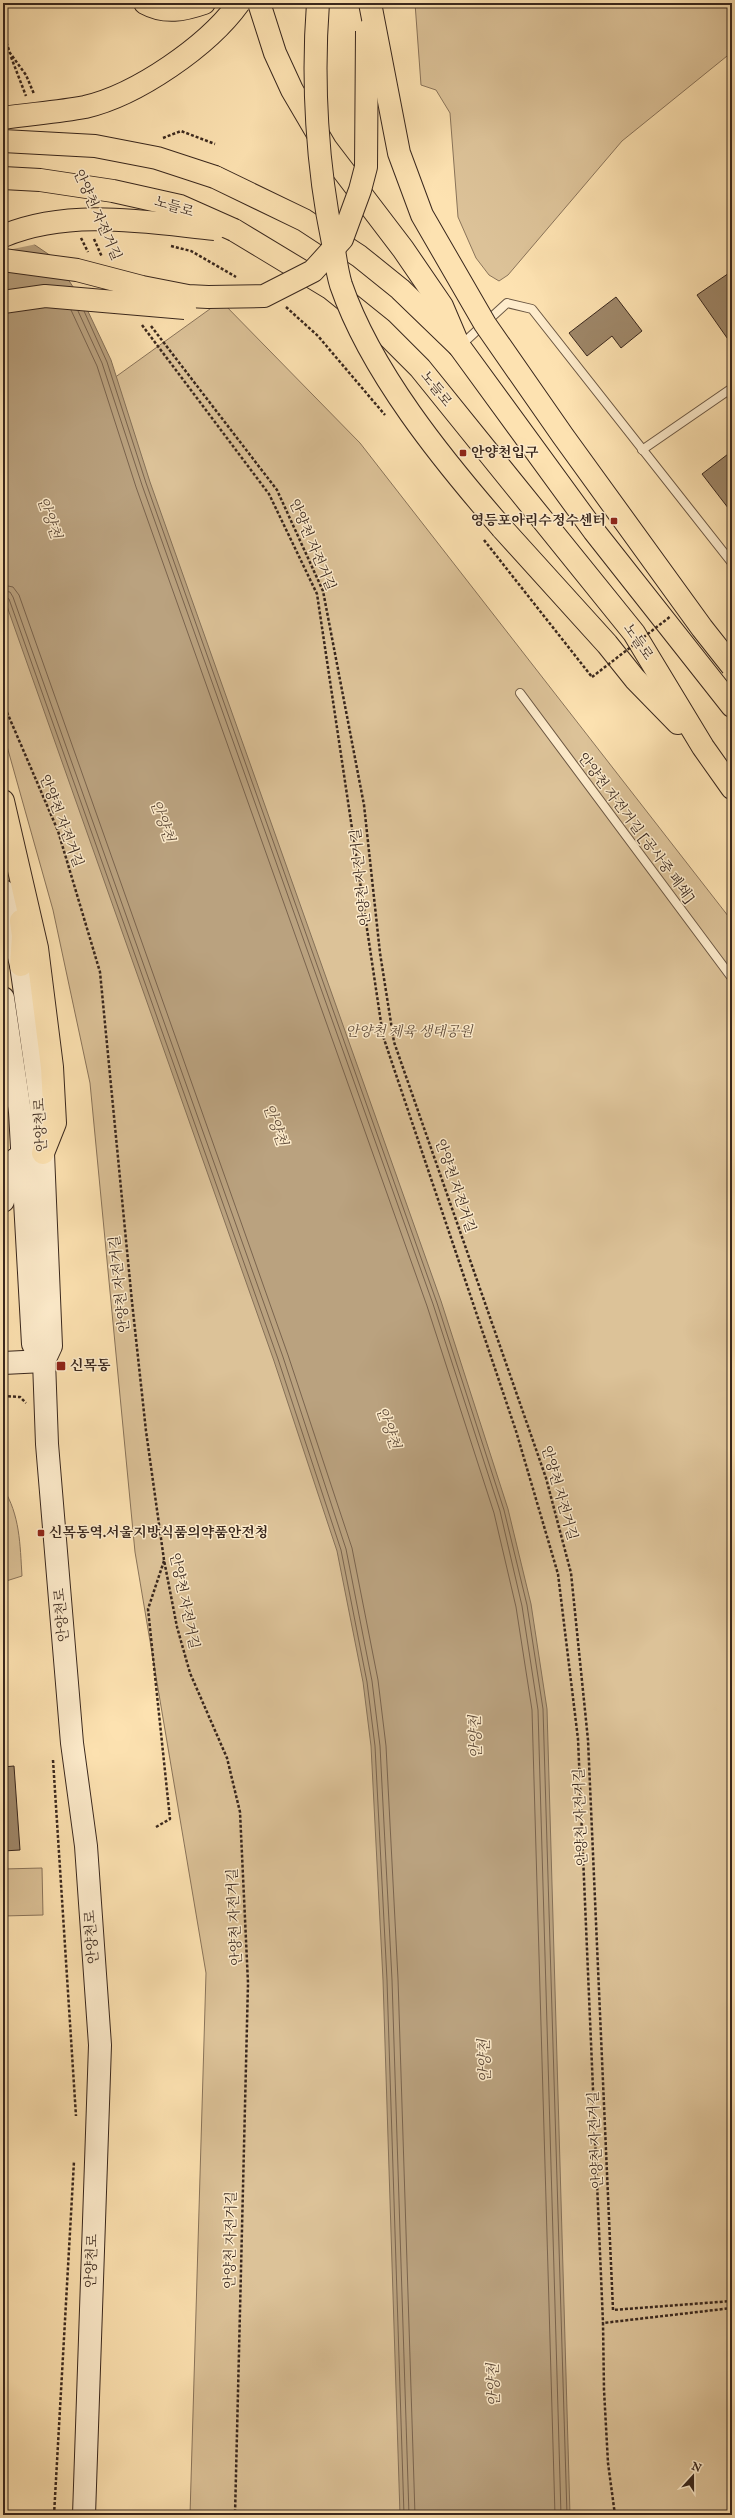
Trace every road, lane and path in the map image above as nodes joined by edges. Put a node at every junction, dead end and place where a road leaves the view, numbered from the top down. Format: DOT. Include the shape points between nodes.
graph roads {
  1 [pos="145,3"];
  2 [pos="204,3"];
  3 [pos="239,3"];
  4 [pos="259,3"];
  5 [pos="318,3"];
  6 [pos="369,3"];
  7 [pos="3,33"];
  8 [pos="10,53"];
  9 [pos="34,96"];
  10 [pos="27,98"];
  11 [pos="3,118"];
  12 [pos="3,141"];
  13 [pos="3,178"];
  14 [pos="234,230"];
  15 [pos="74,235"];
  16 [pos="3,236"];
  17 [pos="93,237"];
  18 [pos="170,245"];
  19 [pos="89,254"];
  20 [pos="102,258"];
  21 [pos="3,260"];
  22 [pos="243,280"];
  23 [pos="264,296"];
  24 [pos="3,302"];
  25 [pos="141,323"];
  26 [pos="149,323"];
  27 [pos="459,346"];
  28 [pos="732,388"];
  29 [pos="642,450"];
  30 [pos="732,562"];
  31 [pos="673,614"];
  32 [pos="732,666"];
  33 [pos="592,677"];
  34 [pos="520,693"];
  35 [pos="728,699"];
  36 [pos="3,703"];
  37 [pos="703,747"];
  38 [pos="732,788"];
  39 [pos="5,806"];
  40 [pos="3,837"];
  41 [pos="3,892"];
  42 [pos="21,965"];
  43 [pos="732,978"];
  44 [pos="3,998"];
  45 [pos="21,1136"];
  46 [pos="43,1153"];
  47 [pos="3,1201"];
  48 [pos="44,1361"];
  49 [pos="3,1363"];
  50 [pos="3,1396"];
  51 [pos="26,1409"];
  52 [pos="164,1560"];
  53 [pos="52,1752"];
  54 [pos="156,1827"];
  55 [pos="77,2124"];
  56 [pos="75,2155"];
  57 [pos="732,2301"];
  58 [pos="732,2308"];
  59 [pos="603,2323"];
  60 [pos="54,2515"];
  61 [pos="84,2515"];
  62 [pos="235,2515"];
  63 [pos="615,2515"];
  1 -- 2 [label="main road" via="164,10 176,11"];
  3 -- 11 [label="main road, bridge" via="213,33 134,88 86,107"];
  4 -- 27 [label="main road" via="274,53 292,90 326,148 403,249 442,306"];
  5 -- 37 [label="main road, bridge" via="316,68 322,175 341,285 367,342 419,425 502,528 607,644 635,679"];
  6 -- 23 [label="main road, bridge" via="366,167 352,215 342,239 313,271"];
  6 -- 32 [label="main road, bridge" via="399,153 422,215 485,324 563,436"];
  7 -- 8 [label="path"];
  8 -- 9 [label="path" via="26,75"];
  8 -- 10 [label="path"];
  12 -- 27 [label="main road, bridge" via="95,146 157,158 215,177 304,220 359,256 400,290"];
  13 -- 14 [label="main road, 노들로, bridge" via="40,180 113,191 173,204"];
  14 -- 16 [label="main road, bridge" via="99,219 53,222"];
  14 -- 37 [label="main road, 노들로" via="330,288 381,329 420,368 634,633"];
  15 -- 19 [label="path" via="80,233"];
  17 -- 20 [label="path, 안양천 자전거길"];
  18 -- 22 [label="path, bridge" via="191,251"];
  21 -- 23 [label="main road, bridge" via="77,270 188,296"];
  23 -- 24 [label="main road, bridge" via="236,306 214,309 45,296"];
  25 -- 59 [label="path" via="269,494 317,594 383,1036 516,1431 558,1574 578,1739"];
  26 -- 57 [label="path, 안양천 자전거길" via="277,490 323,591 364,805 380,953 394,1042 546,1478 571,1573 588,1740 613,2310"];
  27 -- 29 [label="lane" via="507,303 532,309"];
  27 -- 35 [label="main road" via="594,531"];
  28 -- 29 [label="lane"];
  29 -- 30 [label="lane"];
  31 -- 33 [label="path, bridge"];
  34 -- 43 [label="lane, 안양천 자전거길 [공사중 폐쇄]"];
  36 -- 52 [label="path, 안양천 자전거길" via="58,831 100,972 146,1431"];
  37 -- 38 [label="main road, 노들로"];
  39 -- 46 [label="main road" via="37,948 52,1067 55,1123"];
  40 -- 42 [label="main road" via="10,861 23,936"];
  41 -- 42 [label="main road, 안양천로"];
  42 -- 46 [label="main road, 안양천로" via="41,1105"];
  44 -- 45 [label="main road, 안양천로"];
  45 -- 47 [label="main road"];
  45 -- 48 [label="main road, 안양천로" via="33,1344"];
  46 -- 48 [label="main road, 안양천로" via="50,1346"];
  48 -- 49 [label="main road"];
  48 -- 61 [label="main road, 안양천로" via="47,1444 72,1743 86,1846 100,2044"];
  50 -- 51 [label="path" via="20,1397 26,1403"];
  52 -- 54 [label="path" via="148,1609 170,1819"];
  52 -- 62 [label="path, 안양천 자전거길" via="177,1627 190,1673 227,1758 240,1812 248,1983"];
  53 -- 55 [label="path"];
  56 -- 60 [label="path"];
  58 -- 59 [label="path"];
  59 -- 63 [label="path" via="608,2464"];
}
